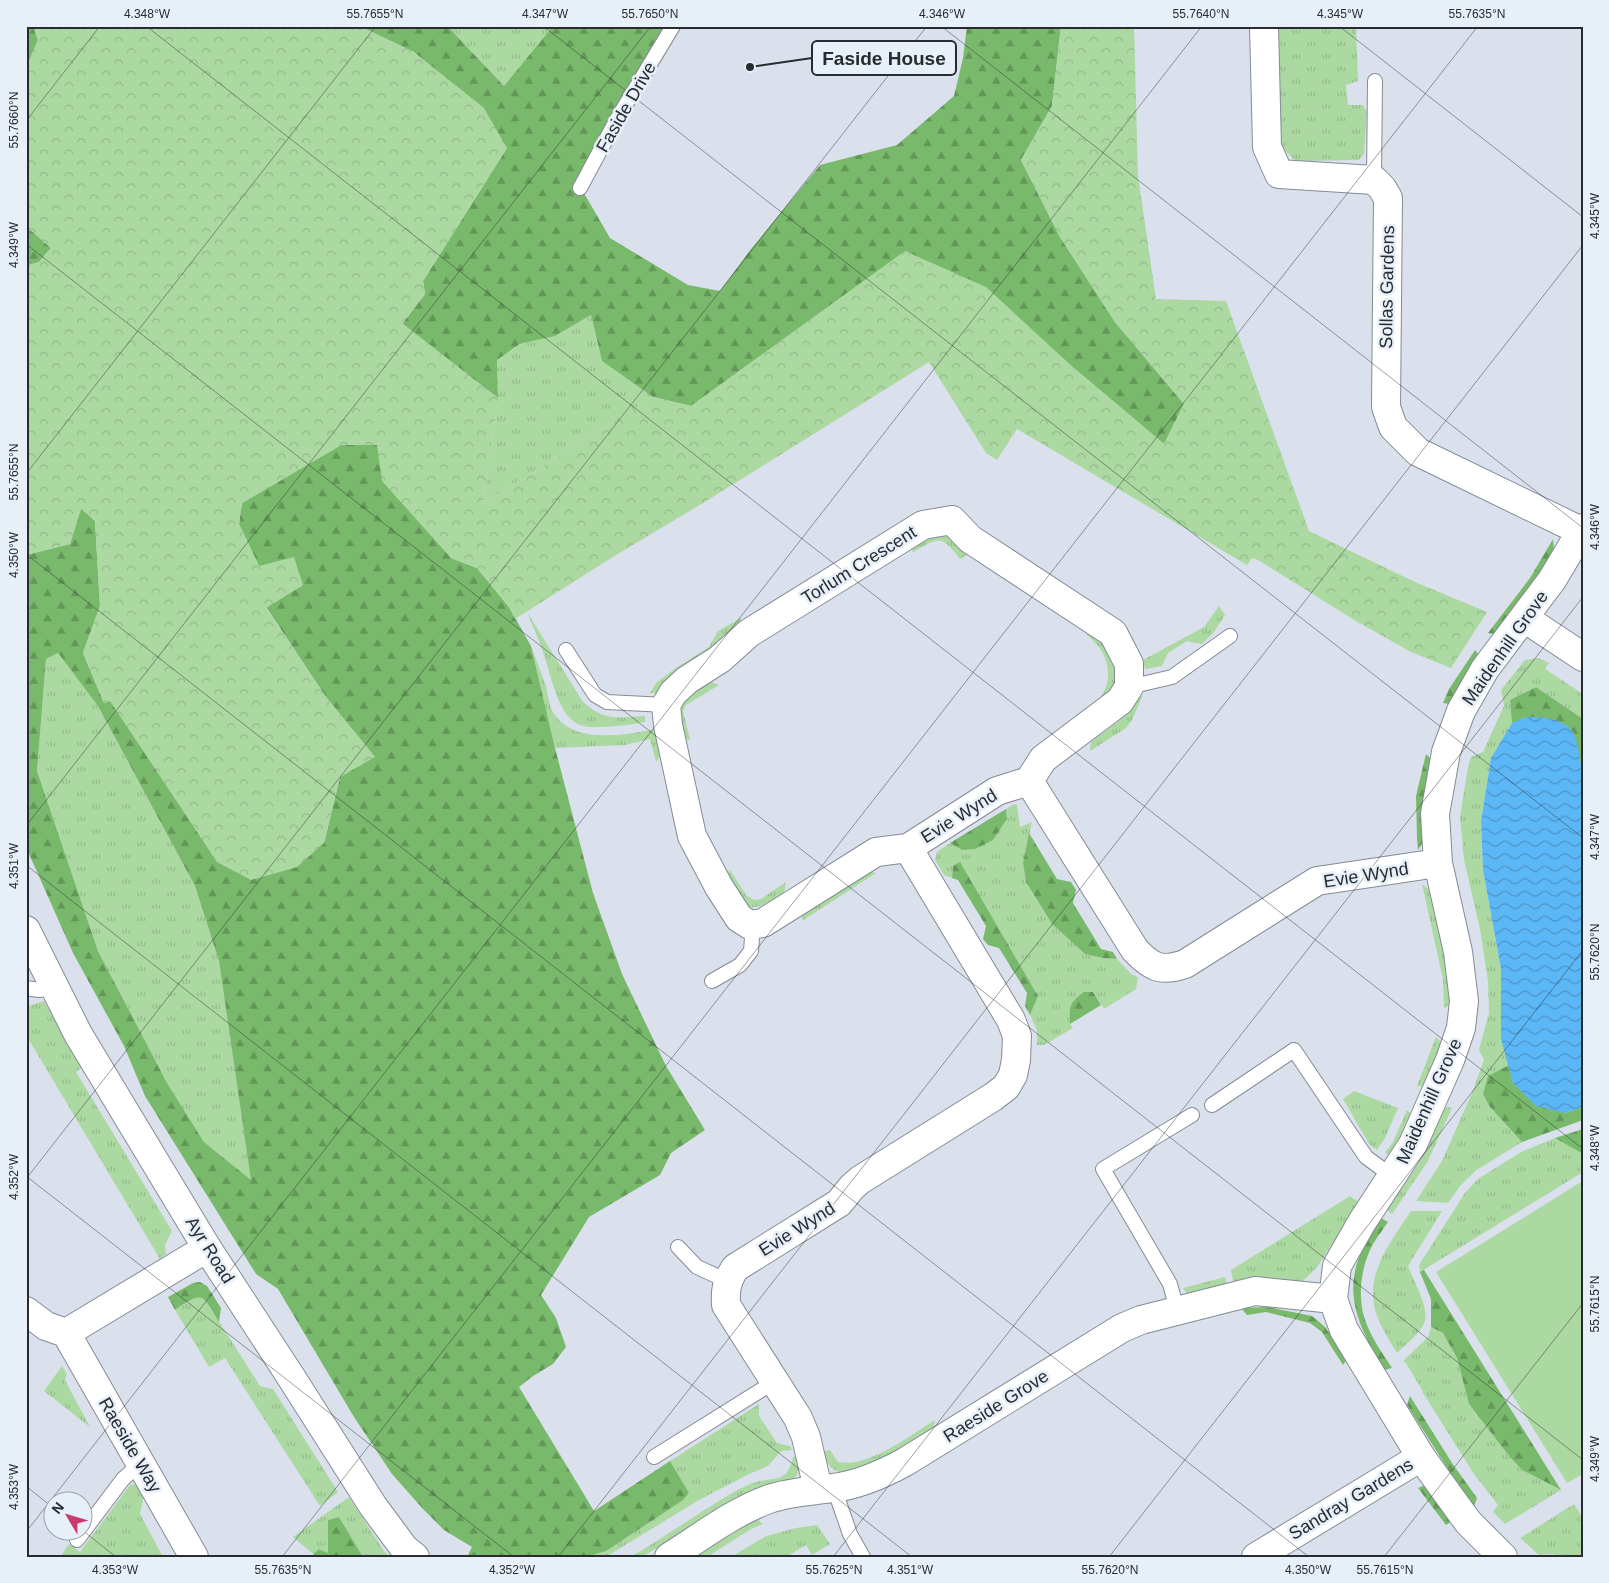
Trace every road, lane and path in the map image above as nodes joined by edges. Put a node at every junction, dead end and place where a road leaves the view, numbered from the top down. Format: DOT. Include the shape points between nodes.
graph roads {
  1 [pos="673,26"];
  2 [pos="1264,26"];
  3 [pos="1375,81"];
  4 [pos="1374,180"];
  5 [pos="580,188"];
  6 [pos="1582,529"];
  7 [pos="1524,618"];
  8 [pos="1230,636"];
  9 [pos="566,650"];
  10 [pos="1583,657"];
  11 [pos="1129,686"];
  12 [pos="666,705"];
  13 [pos="1029,781"];
  14 [pos="908,848"];
  15 [pos="1438,864"];
  16 [pos="753,924"];
  17 [pos="26,930"];
  18 [pos="712,981"];
  19 [pos="26,988"];
  20 [pos="56,988"];
  21 [pos="1212,1105"];
  22 [pos="1192,1115"];
  23 [pos="1393,1177"];
  24 [pos="678,1247"];
  25 [pos="207,1248"];
  26 [pos="728,1282"];
  27 [pos="1333,1299"];
  28 [pos="1177,1310"];
  29 [pos="26,1311"];
  30 [pos="66,1333"];
  31 [pos="774,1382"];
  32 [pos="654,1457"];
  33 [pos="1421,1458"];
  34 [pos="141,1463"];
  35 [pos="826,1489"];
  36 [pos="92,1520"];
  37 [pos="194,1557"];
  38 [pos="415,1557"];
  39 [pos="669,1557"];
  40 [pos="863,1557"];
  41 [pos="1256,1557"];
  42 [pos="1503,1557"];
  1 -- 5 [label="lane, Faside Drive"];
  2 -- 4 [label="street" via="1267,147 1279,174"];
  3 -- 4 [label="lane"];
  4 -- 6 [label="street, Sollas Gardens" via="1388,198 1386,407 1393,427 1418,452"];
  6 -- 7 [label="street, Maidenhill Grove" via="1552,580"];
  7 -- 10 [label="street"];
  7 -- 15 [label="street, Maidenhill Grove" via="1485,669 1461,711 1446,752 1435,814"];
  8 -- 11 [label="lane" via="1172,677"];
  9 -- 12 [label="lane" via="595,695 607,702"];
  11 -- 12 [label="street, Torlum Crescent" via="1129,664 1113,633 970,539 952,520 923,525 749,633 720,659 687,680"];
  11 -- 13 [label="street" via="1120,700 1044,760"];
  12 -- 16 [label="street" via="692,836 739,918"];
  13 -- 14 [label="street, Evie Wynd" via="997,792"];
  13 -- 15 [label="street, Evie Wynd" via="1135,950 1158,968 1185,964 1317,881"];
  14 -- 16 [label="street" via="876,852 763,923"];
  14 -- 26 [label="street, Evie Wynd" via="1011,1020 1017,1036 1013,1075 1006,1087 993,1097 860,1180 839,1203 735,1268"];
  15 -- 23 [label="street, Maidenhill Grove" via="1458,952 1464,1001 1461,1028 1413,1144"];
  16 -- 18 [label="lane" via="750,951 740,965"];
  17 -- 20 [label="street, Ayr Road"];
  19 -- 20 [label="lane"];
  20 -- 25 [label="street, Ayr Road" via="78,1034"];
  21 -- 23 [label="lane" via="1294,1050 1366,1157"];
  22 -- 28 [label="lane" via="1103,1169 1170,1284"];
  23 -- 27 [label="street, Maidenhill Grove" via="1337,1266"];
  24 -- 26 [label="lane" via="697,1267"];
  25 -- 30 [label="street"];
  25 -- 38 [label="street, Ayr Road" via="373,1506 404,1548"];
  26 -- 31 [label="street" via="726,1305"];
  27 -- 28 [label="street, Raeside Grove" via="1255,1291"];
  27 -- 33 [label="street, Maidenhill Grove" via="1344,1330"];
  28 -- 35 [label="street, Raeside Grove" via="1122,1328 880,1476"];
  29 -- 30 [label="street" via="46,1326"];
  30 -- 34 [label="street, Raeside Way"];
  31 -- 32 [label="lane"];
  31 -- 35 [label="street" via="798,1418"];
  33 -- 41 [label="street, Sandray Gardens"];
  33 -- 42 [label="street, Maidenhill Grove" via="1468,1522"];
  34 -- 36 [label="lane" via="123,1479"];
  34 -- 37 [label="street, Raeside Way"];
  35 -- 39 [label="street, Raeside Grove" via="770,1499"];
  35 -- 40 [label="lane"];
}
